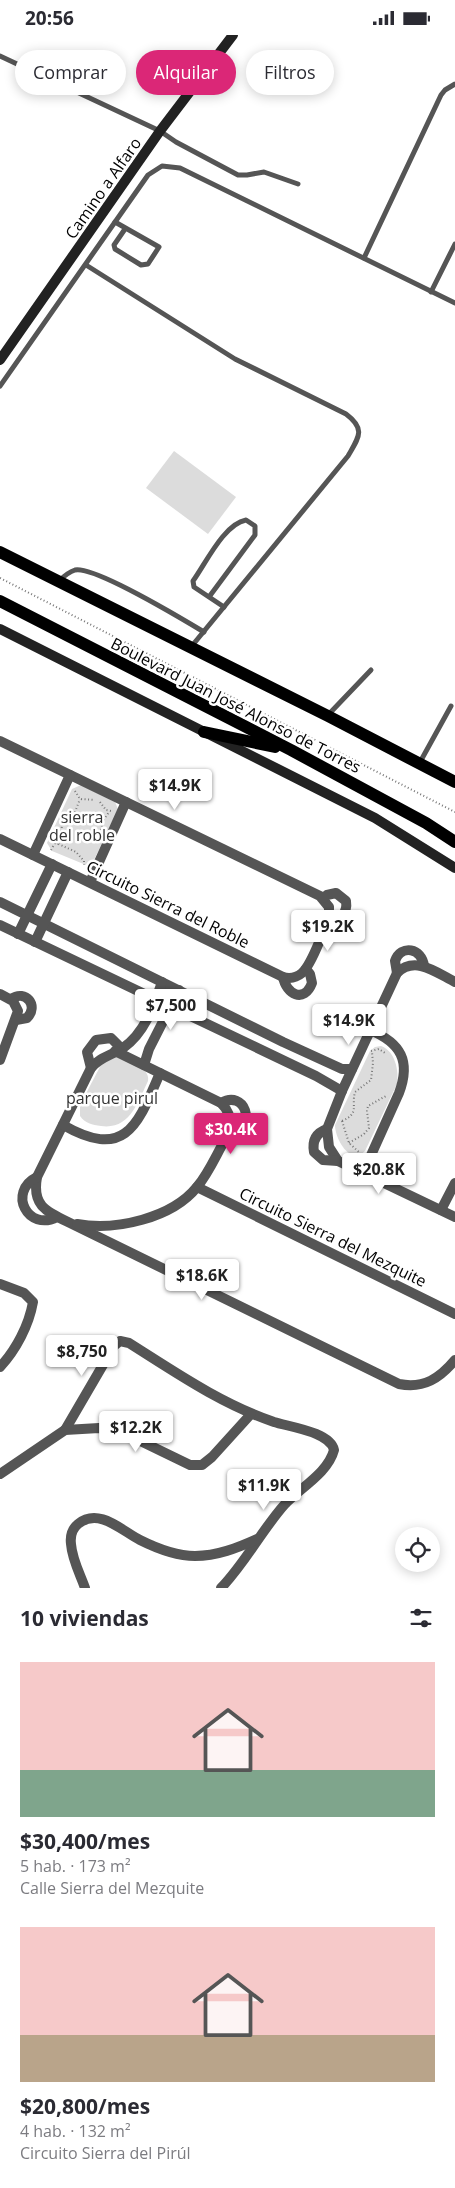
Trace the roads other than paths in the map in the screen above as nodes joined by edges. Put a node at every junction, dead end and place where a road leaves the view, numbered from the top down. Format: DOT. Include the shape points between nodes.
graph roads {
  1 [pos="233,35"];
  2 [pos="0,56"];
  3 [pos="455,84"];
  4 [pos="160,131"];
  5 [pos="298,183"];
  6 [pos="115,223"];
  7 [pos="126,229"];
  8 [pos="455,244"];
  9 [pos="364,259"];
  10 [pos="86,265"];
  11 [pos="431,291"];
  12 [pos="455,303"];
  13 [pos="0,360"];
  14 [pos="0,386"];
  15 [pos="0,552"];
  16 [pos="58,581"];
  17 [pos="209,597"];
  18 [pos="0,601"];
  19 [pos="224,607"];
  20 [pos="0,629"];
  21 [pos="204,632"];
  22 [pos="191,647"];
  23 [pos="371,670"];
  24 [pos="451,706"];
  25 [pos="328,716"];
  26 [pos="204,732"];
  27 [pos="0,741"];
  28 [pos="291,750"];
  29 [pos="419,764"];
  30 [pos="70,775"];
  31 [pos="455,782"];
  32 [pos="126,802"];
  33 [pos="0,839"];
  34 [pos="455,842"];
  35 [pos="33,855"];
  36 [pos="52,864"];
  37 [pos="455,868"];
  38 [pos="68,872"];
  39 [pos="90,882"];
  40 [pos="323,898"];
  41 [pos="0,902"];
  42 [pos="28,916"];
  43 [pos="328,920"];
  44 [pos="44,923"];
  45 [pos="0,925"];
  46 [pos="18,934"];
  47 [pos="35,942"];
  48 [pos="424,966"];
  49 [pos="306,969"];
  50 [pos="397,973"];
  51 [pos="440,974"];
  52 [pos="283,977"];
  53 [pos="455,981"];
  54 [pos="162,982"];
  55 [pos="179,990"];
  56 [pos="455,992"];
  57 [pos="0,994"];
  58 [pos="11,999"];
  59 [pos="156,1000"];
  60 [pos="170,1007"];
  61 [pos="16,1019"];
  62 [pos="370,1030"];
  63 [pos="119,1050"];
  64 [pos="0,1060"];
  65 [pos="144,1065"];
  66 [pos="90,1068"];
  67 [pos="352,1069"];
  68 [pos="160,1073"];
  69 [pos="342,1091"];
  70 [pos="221,1103"];
  71 [pos="64,1125"];
  72 [pos="327,1129"];
  73 [pos="230,1131"];
  74 [pos="338,1161"];
  75 [pos="363,1173"];
  76 [pos="37,1177"];
  77 [pos="455,1183"];
  78 [pos="197,1187"];
  79 [pos="441,1211"];
  80 [pos="57,1217"];
  81 [pos="455,1217"];
  82 [pos="68,1222"];
  83 [pos="0,1284"];
  84 [pos="455,1313"];
  85 [pos="455,1360"];
  86 [pos="0,1367"];
  87 [pos="251,1414"];
  88 [pos="65,1430"];
  89 [pos="1,1476"];
  90 [pos="257,1539"];
  91 [pos="84,1588"];
  92 [pos="221,1588"];
  1 -- 4 [label="street, Camino a Alfaro"];
  2 -- 4 [label="lane"];
  3 -- 9 [label="lane" via="441,95"];
  4 -- 5 [label="lane" via="238,175 264,172"];
  4 -- 13 [label="street, Camino a Alfaro"];
  6 -- 7 [label="lane"];
  6 -- 9 [label="lane" via="148,175 162,165 170,166 180,168"];
  6 -- 10 [label="lane"];
  7 -- 7 [label="lane" via="114,245 116,249 141,265 148,264 159,247"];
  8 -- 11 [label="lane"];
  9 -- 11 [label="lane"];
  10 -- 14 [label="lane"];
  10 -- 19 [label="lane" via="234,359 346,414 357,425 356,442 348,456"];
  11 -- 12 [label="lane"];
  15 -- 16 [label="main road, Boulevard Juan José Alonso de Torres"];
  16 -- 21 [label="lane" via="74,570 87,571"];
  16 -- 22 [label="main road, Boulevard Juan José Alonso de Torres"];
  17 -- 17 [label="lane" via="255,535 255,526 246,520 238,521 228,529 193,581 194,587"];
  17 -- 19 [label="lane"];
  18 -- 28 [label="main road, Boulevard Juan José Alonso de Torres"];
  19 -- 21 [label="lane"];
  20 -- 26 [label="street"];
  21 -- 22 [label="lane"];
  22 -- 25 [label="main road, Boulevard Juan José Alonso de Torres"];
  23 -- 25 [label="lane"];
  24 -- 29 [label="lane"];
  25 -- 29 [label="main road, Boulevard Juan José Alonso de Torres"];
  26 -- 28 [label="main road"];
  26 -- 37 [label="street" via="384,822"];
  27 -- 30 [label="street"];
  28 -- 34 [label="main road, Boulevard Juan José Alonso de Torres"];
  29 -- 31 [label="main road, Boulevard Juan José Alonso de Torres"];
  30 -- 32 [label="street"];
  30 -- 35 [label="street"];
  32 -- 39 [label="street"];
  32 -- 40 [label="street"];
  33 -- 35 [label="street, Circuito Sierra del Roble"];
  35 -- 36 [label="street, Circuito Sierra del Roble"];
  36 -- 38 [label="street, Circuito Sierra del Roble"];
  36 -- 42 [label="street"];
  38 -- 39 [label="street, Circuito Sierra del Roble"];
  38 -- 44 [label="street"];
  39 -- 52 [label="street, Circuito Sierra del Roble"];
  40 -- 43 [label="street" via="330,907"];
  40 -- 43 [label="street" via="336,893 346,901 343,915"];
  41 -- 42 [label="street"];
  42 -- 44 [label="street"];
  42 -- 46 [label="street"];
  43 -- 49 [label="street"];
  44 -- 47 [label="street"];
  44 -- 54 [label="street"];
  45 -- 46 [label="street"];
  46 -- 47 [label="street"];
  47 -- 59 [label="street"];
  48 -- 50 [label="street" via="409,965"];
  48 -- 50 [label="street" via="418,953 404,950 394,961"];
  48 -- 51 [label="street"];
  49 -- 52 [label="street" via="294,977"];
  49 -- 52 [label="street" via="312,983 303,994 289,992"];
  50 -- 62 [label="street"];
  51 -- 53 [label="street"];
  51 -- 56 [label="street"];
  54 -- 55 [label="street"];
  54 -- 59 [label="street"];
  55 -- 60 [label="street"];
  55 -- 67 [label="street" via="342,1069"];
  57 -- 58 [label="street"];
  58 -- 61 [label="street" via="17,1007"];
  58 -- 61 [label="street" via="21,995 32,1005 27,1018"];
  59 -- 60 [label="street"];
  59 -- 63 [label="street" via="137,1036"];
  60 -- 65 [label="street"];
  60 -- 69 [label="street" via="316,1075"];
  61 -- 64 [label="street"];
  62 -- 67 [label="street"];
  62 -- 75 [label="street" via="391,1041 402,1056 405,1068 399,1093"];
  63 -- 65 [label="street"];
  63 -- 66 [label="street" via="103,1056"];
  63 -- 66 [label="street" via="111,1038 96,1040 87,1052"];
  65 -- 68 [label="street"];
  66 -- 71 [label="street"];
  67 -- 69 [label="street"];
  68 -- 70 [label="street"];
  68 -- 71 [label="street" via="139,1120 122,1136 96,1139"];
  69 -- 72 [label="street"];
  70 -- 73 [label="street" via="230,1115"];
  70 -- 73 [label="street" via="235,1100 246,1111 243,1125"];
  71 -- 76 [label="street"];
  72 -- 74 [label="street" via="329,1147"];
  72 -- 74 [label="street" via="314,1140 314,1152 323,1160"];
  73 -- 78 [label="street"];
  74 -- 75 [label="street"];
  75 -- 79 [label="street"];
  76 -- 80 [label="street" via="37,1198"];
  76 -- 80 [label="street" via="24,1189 24,1207 36,1219 47,1221"];
  77 -- 79 [label="street"];
  78 -- 82 [label="street" via="170,1207 138,1221 103,1226"];
  78 -- 84 [label="street, Circuito Sierra del Mezquite"];
  79 -- 81 [label="street"];
  80 -- 82 [label="street"];
  82 -- 85 [label="street" via="399,1384 428,1383"];
  83 -- 86 [label="street" via="24,1293 34,1302 9,1357"];
  87 -- 88 [label="street" via="202,1465 190,1465 124,1433 100,1428"];
  87 -- 88 [label="street" via="189,1381 129,1343 120,1341"];
  87 -- 90 [label="street" via="320,1435 334,1450 326,1466 285,1505"];
  88 -- 89 [label="street"];
  90 -- 91 [label="street" via="223,1553 194,1556 170,1552 140,1541 109,1521 88,1519 74,1527 70,1538"];
  90 -- 92 [label="street" via="249,1555"];
}
